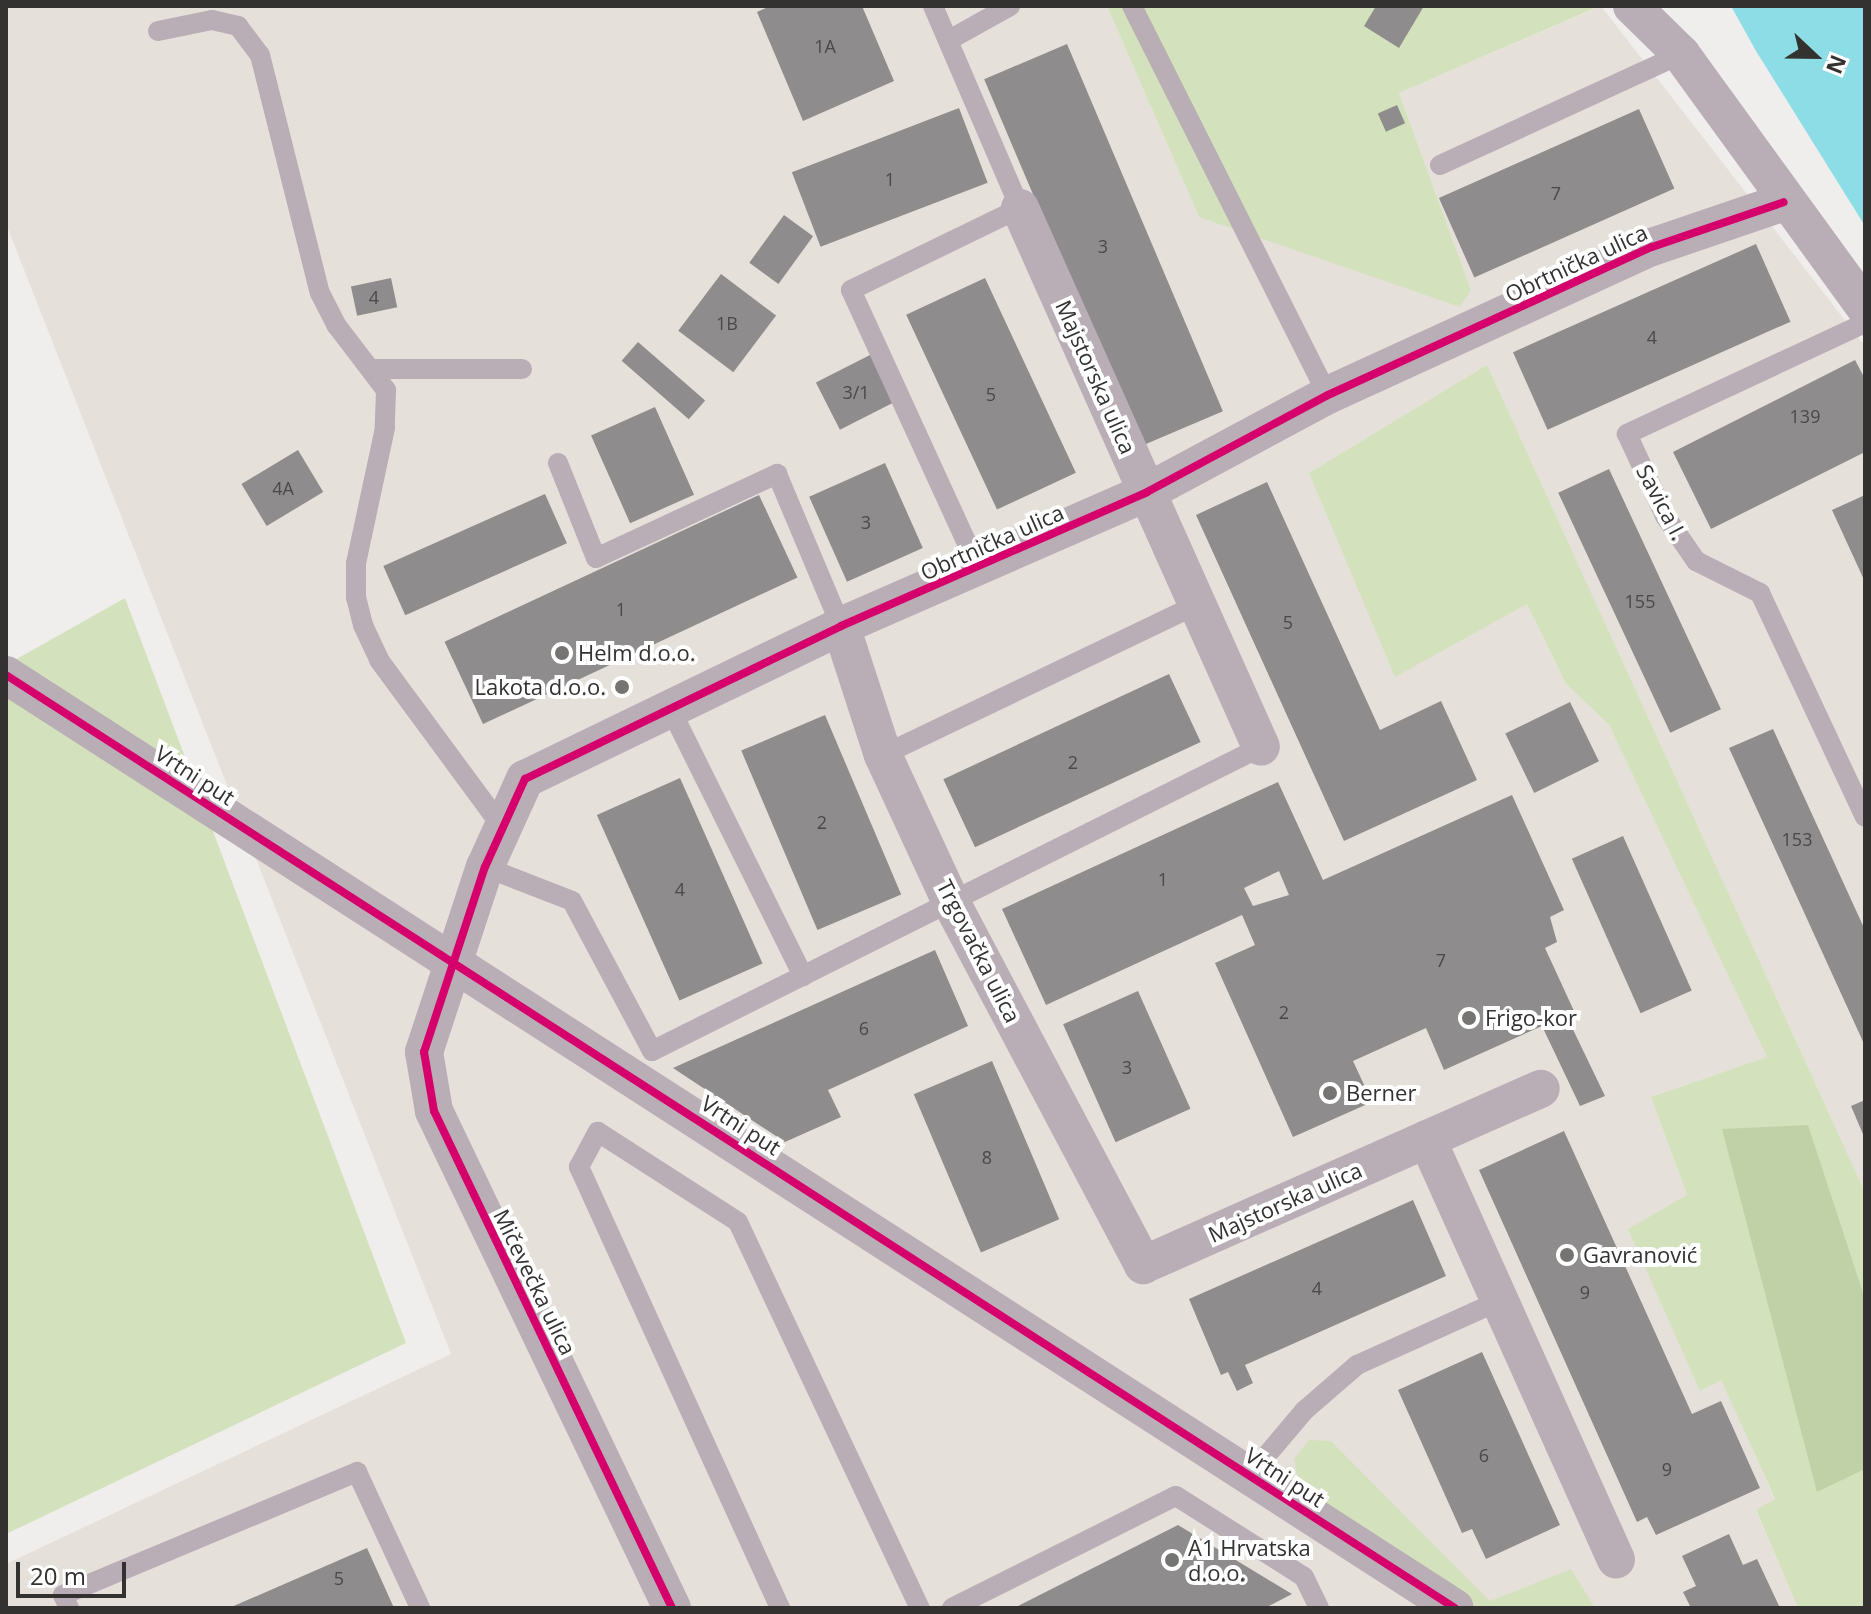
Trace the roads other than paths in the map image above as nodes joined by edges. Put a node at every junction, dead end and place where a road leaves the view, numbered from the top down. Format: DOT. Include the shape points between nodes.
graph roads {
  1 [pos="933,6"];
  2 [pos="1010,6"];
  3 [pos="1132,6"];
  4 [pos="1632,6"];
  5 [pos="158,31"];
  6 [pos="949,40"];
  7 [pos="1681,54"];
  8 [pos="1440,165"];
  9 [pos="1784,202"];
  10 [pos="1020,208"];
  11 [pos="1865,307"];
  12 [pos="1865,323"];
  13 [pos="373,369"];
  14 [pos="522,369"];
  15 [pos="1328,395"];
  16 [pos="558,463"];
  17 [pos="1147,492"];
  18 [pos="979,570"];
  19 [pos="1198,604"];
  20 [pos="841,626"];
  21 [pos="6,675"];
  22 [pos="672,712"];
  23 [pos="1261,747"];
  24 [pos="883,755"];
  25 [pos="1865,817"];
  26 [pos="503,828"];
  27 [pos="485,867"];
  28 [pos="951,902"];
  29 [pos="451,960"];
  30 [pos="803,976"];
  31 [pos="1541,1089"];
  32 [pos="1427,1139"];
  33 [pos="1143,1265"];
  34 [pos="1499,1301"];
  35 [pos="1250,1475"];
  36 [pos="1616,1560"];
  37 [pos="69,1608"];
  38 [pos="420,1608"];
  39 [pos="672,1608"];
  40 [pos="780,1608"];
  41 [pos="920,1608"];
  42 [pos="952,1608"];
  43 [pos="1319,1608"];
  44 [pos="1455,1608"];
  1 -- 6 [label="lane, Majstorska ulica"];
  2 -- 6 [label="lane"];
  3 -- 15 [label="lane"];
  4 -- 7 [label="street"];
  5 -- 13 [label="lane" via="212,20 238,26 253,40 320,293 337,326"];
  6 -- 10 [label="lane, Majstorska ulica"];
  7 -- 8 [label="lane"];
  7 -- 9 [label="street"];
  9 -- 11 [label="street"];
  9 -- 15 [label="street, Obrtnička ulica" via="1652,247"];
  10 -- 17 [label="street, Majstorska ulica"];
  10 -- 18 [label="lane" via="851,290"];
  12 -- 25 [label="lane, Savica I." via="1627,434 1665,516 1696,561 1760,593"];
  13 -- 14 [label="lane"];
  13 -- 26 [label="lane" via="386,390 388,408 356,563 363,625 379,660"];
  15 -- 17 [label="street, Obrtnička ulica"];
  16 -- 20 [label="lane" via="596,558 777,474"];
  17 -- 18 [label="street, Obrtnička ulica"];
  17 -- 19 [label="street, Majstorska ulica"];
  18 -- 20 [label="street, Obrtnička ulica"];
  19 -- 23 [label="street, Majstorska ulica"];
  19 -- 24 [label="lane"];
  20 -- 22 [label="street, Obrtnička ulica"];
  20 -- 24 [label="street, Trgovačka ulica"];
  21 -- 29 [label="street, Vrtni put"];
  22 -- 26 [label="street, Obrtnička ulica" via="525,779"];
  22 -- 30 [label="lane"];
  23 -- 28 [label="lane"];
  24 -- 28 [label="street, Trgovačka ulica"];
  26 -- 27 [label="street, Obrtnička ulica"];
  27 -- 29 [label="street, Obrtnička ulica"];
  27 -- 30 [label="lane" via="572,901 652,1051"];
  28 -- 30 [label="lane"];
  28 -- 33 [label="street, Trgovačka ulica"];
  29 -- 35 [label="street, Vrtni put"];
  29 -- 39 [label="street, Mičevečka ulica" via="424,1052 434,1111"];
  31 -- 32 [label="street, Majstorska ulica"];
  32 -- 33 [label="street, Majstorska ulica"];
  32 -- 34 [label="street"];
  34 -- 35 [label="lane" via="1357,1365 1305,1410"];
  34 -- 36 [label="street"];
  35 -- 44 [label="street, Vrtni put"];
  37 -- 38 [label="lane" via="63,1595 357,1472"];
  40 -- 41 [label="lane" via="579,1167 598,1132 738,1222"];
  42 -- 43 [label="lane" via="1176,1496 1304,1577"];
}
